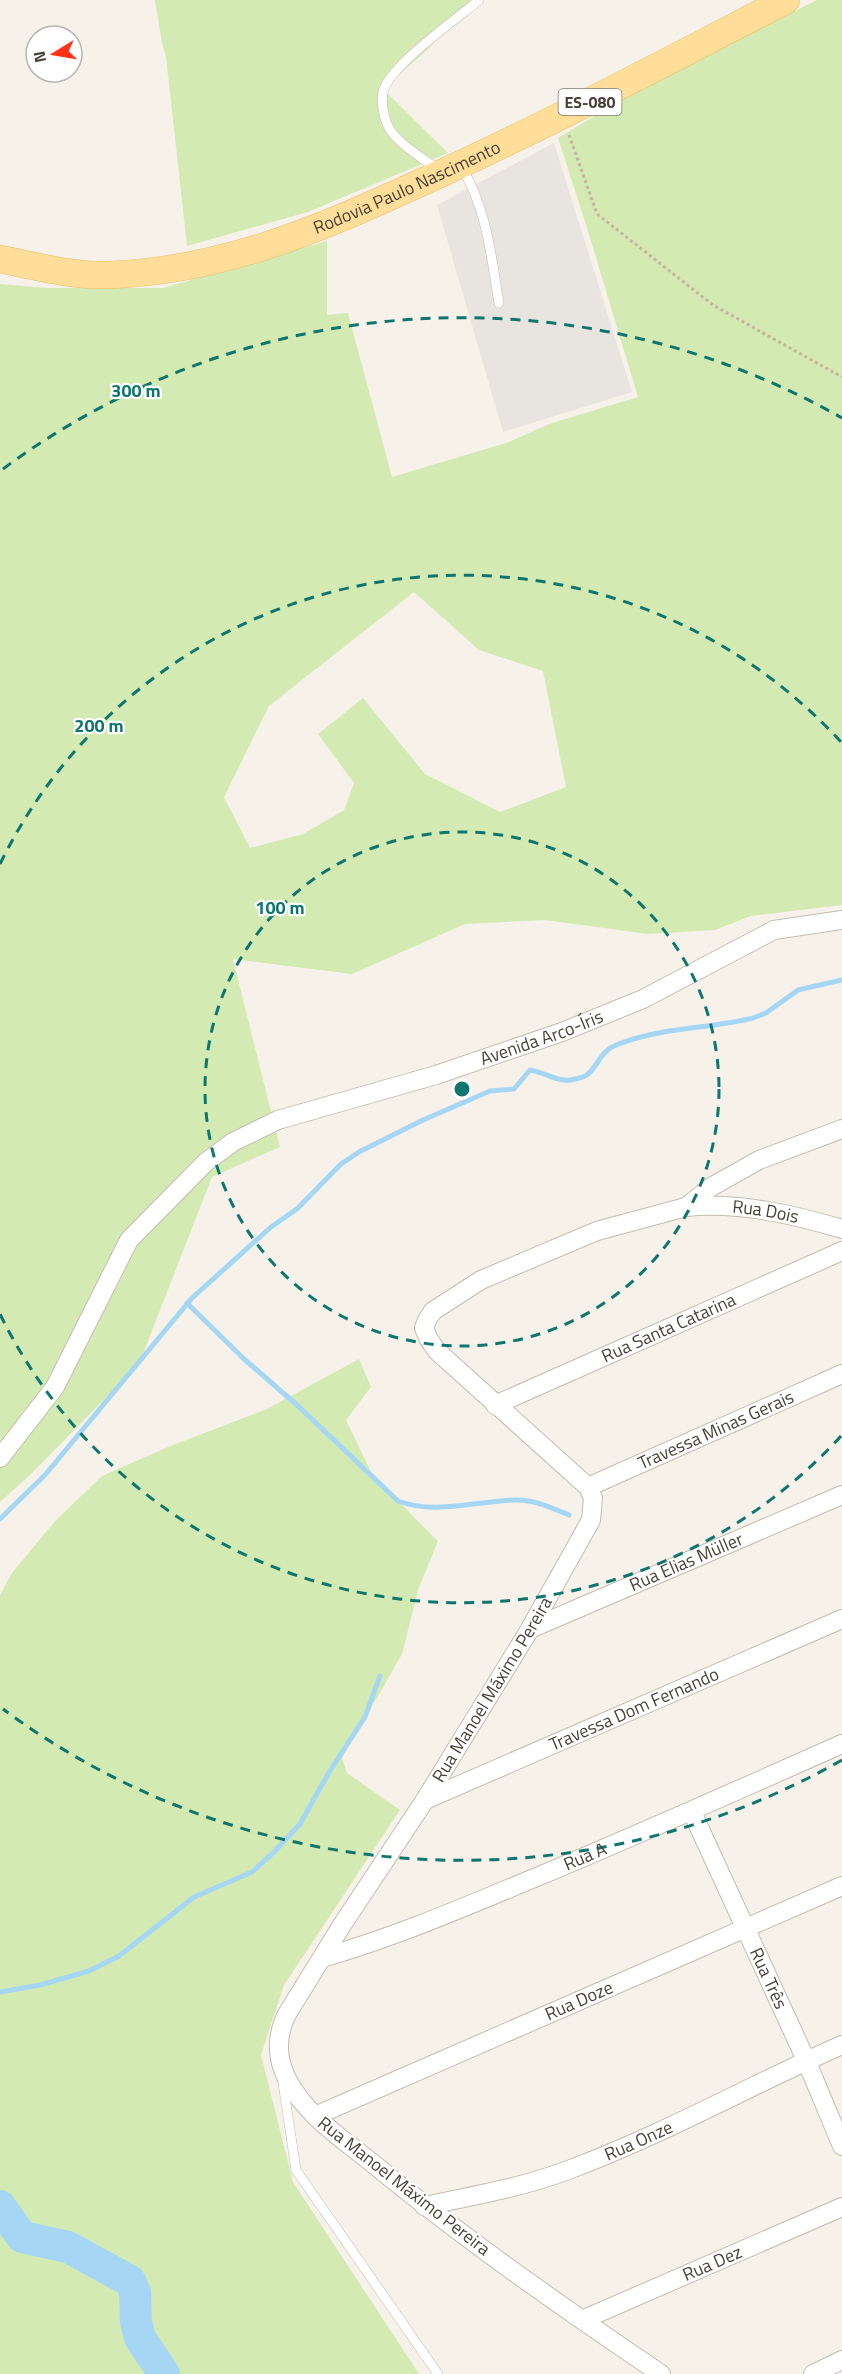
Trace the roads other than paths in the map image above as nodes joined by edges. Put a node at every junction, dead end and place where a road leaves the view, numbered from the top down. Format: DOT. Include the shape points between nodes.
graph roads {
  1 [pos="479,0"];
  2 [pos="786,0"];
  3 [pos="451,169"];
  4 [pos="0,259"];
  5 [pos="499,303"];
  6 [pos="842,920"];
  7 [pos="842,1128"];
  8 [pos="686,1207"];
  9 [pos="842,1229"];
  10 [pos="842,1251"];
  11 [pos="842,1374"];
  12 [pos="495,1405"];
  13 [pos="0,1458"];
  14 [pos="588,1486"];
  15 [pos="842,1495"];
  16 [pos="842,1619"];
  17 [pos="530,1629"];
  18 [pos="842,1744"];
  19 [pos="425,1800"];
  20 [pos="692,1812"];
  21 [pos="842,1886"];
  22 [pos="744,1929"];
  23 [pos="322,1958"];
  24 [pos="842,2045"];
  25 [pos="279,2054"];
  26 [pos="806,2060"];
  27 [pos="315,2116"];
  28 [pos="842,2146"];
  29 [pos="424,2206"];
  30 [pos="842,2206"];
  31 [pos="582,2320"];
  32 [pos="842,2360"];
  33 [pos="438,2374"];
  34 [pos="661,2374"];
  35 [pos="813,2374"];
  1 -- 3 [label="lane" via="399,67 383,92 383,114 389,130"];
  2 -- 3 [label="main road, Rodovia Paulo Nascimento / ES-080"];
  3 -- 4 [label="main road, Rodovia Paulo Nascimento / ES-080" via="339,220 245,254 158,271 106,275 62,272"];
  3 -- 5 [label="lane" via="471,184 483,215"];
  6 -- 13 [label="street, Avenida Arco-Íris" via="774,930 643,999 562,1032 436,1075 278,1120 233,1142 206,1162 129,1240 55,1387"];
  7 -- 8 [label="street" via="759,1160 711,1187"];
  8 -- 9 [label="street, Rua Dois" via="733,1206"];
  8 -- 12 [label="street" via="597,1231 527,1259 481,1280 433,1311 424,1328 428,1338"];
  10 -- 12 [label="street, Rua Santa Catarina"];
  11 -- 14 [label="street, Travessa Minas Gerais"];
  12 -- 14 [label="street"];
  14 -- 17 [label="street, Rua Manoel Máximo Pereira" via="593,1498 591,1520"];
  15 -- 17 [label="street, Rua Elias Müller"];
  16 -- 19 [label="street, Travessa Dom Fernando"];
  17 -- 19 [label="street, Rua Manoel Máximo Pereira"];
  18 -- 20 [label="street, Rua A"];
  19 -- 23 [label="street, Rua Manoel Máximo Pereira"];
  20 -- 22 [label="street, Rua Três"];
  20 -- 23 [label="street, Rua A" via="448,1914"];
  21 -- 22 [label="street, Rua Doze"];
  22 -- 26 [label="street, Rua Três"];
  22 -- 27 [label="street, Rua Doze"];
  23 -- 25 [label="street, Rua Manoel Máximo Pereira" via="281,2026"];
  24 -- 26 [label="street, Rua Onze"];
  25 -- 27 [label="street, Rua Manoel Máximo Pereira" via="287,2079"];
  25 -- 33 [label="lane" via="296,2170"];
  26 -- 28 [label="street, Rua Três"];
  26 -- 29 [label="street, Rua Onze" via="569,2169 522,2185"];
  27 -- 29 [label="street, Rua Manoel Máximo Pereira"];
  29 -- 31 [label="street, Rua Manoel Máximo Pereira"];
  30 -- 31 [label="street, Rua Dez"];
  31 -- 34 [label="street, Rua Manoel Máximo Pereira"];
  32 -- 35 [label="street"];
}
